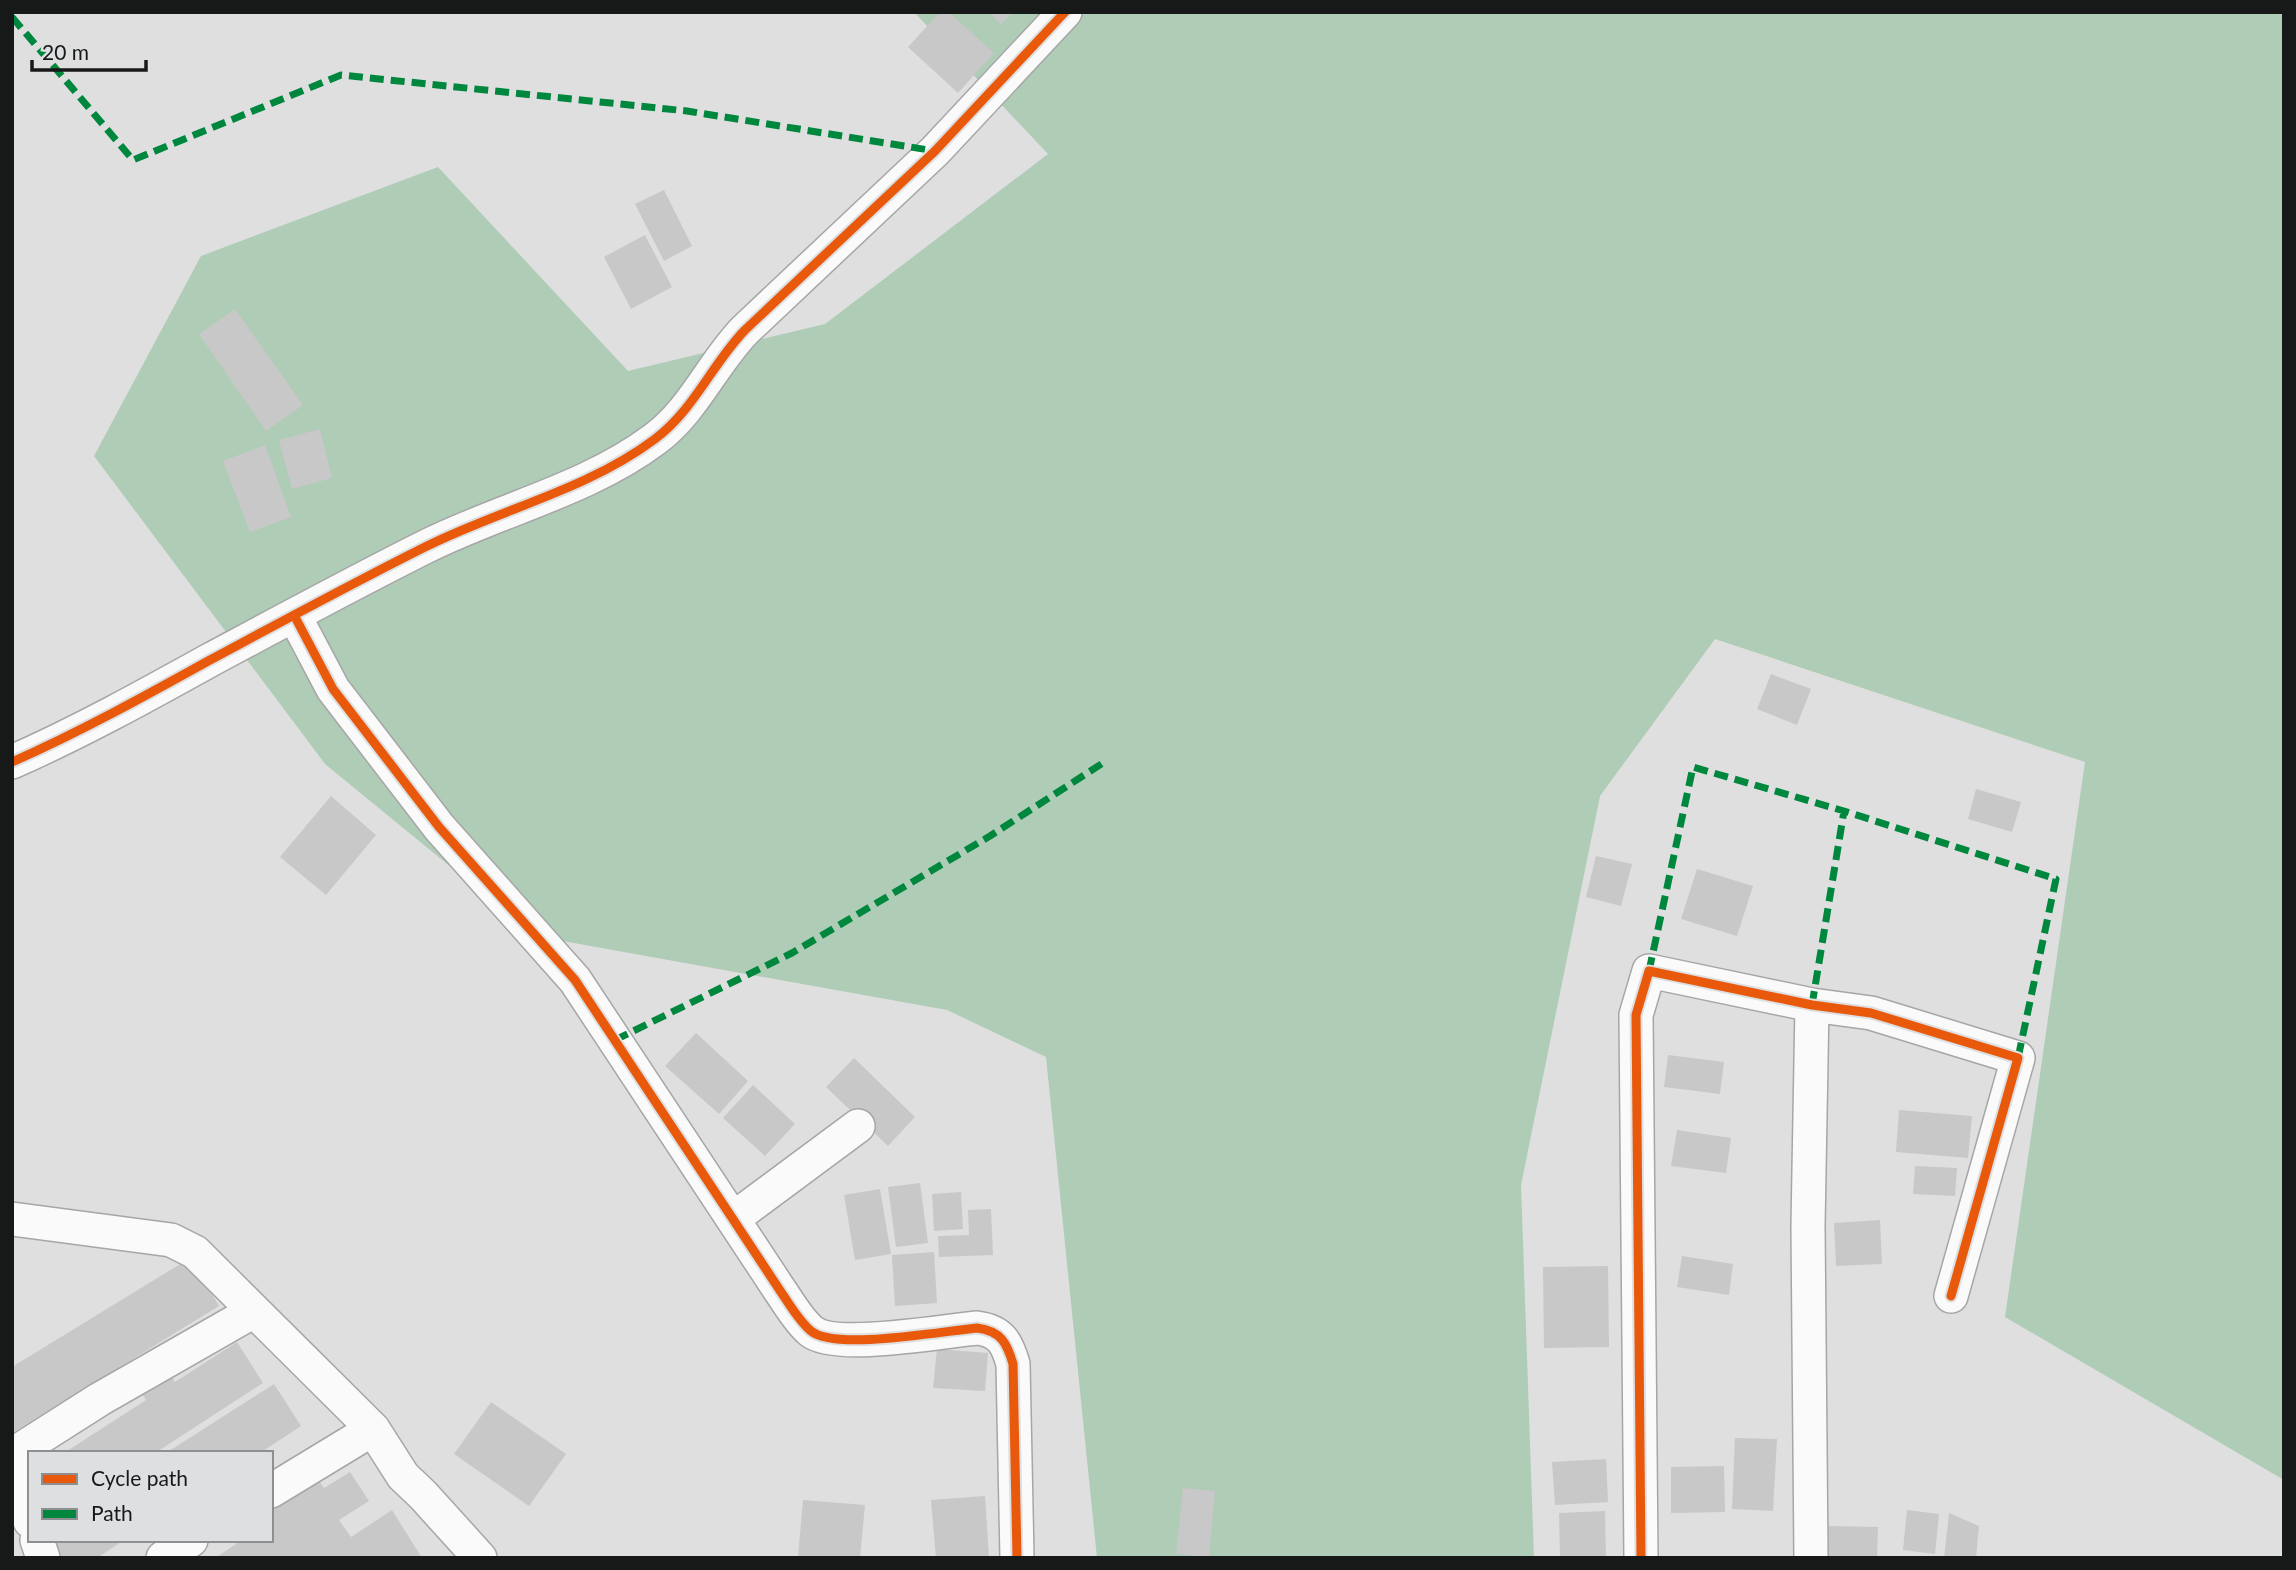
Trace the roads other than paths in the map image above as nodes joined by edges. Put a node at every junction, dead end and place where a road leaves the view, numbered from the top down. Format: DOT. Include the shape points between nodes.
graph roads {
  1 [pos="1065,12"];
  2 [pos="294,615"];
  3 [pos="12,762"];
  4 [pos="1812,1005"];
  5 [pos="858,1126"];
  6 [pos="734,1218"];
  7 [pos="12,1219"];
  8 [pos="1951,1296"];
  9 [pos="254,1311"];
  10 [pos="373,1429"];
  11 [pos="12,1455"];
  12 [pos="12,1472"];
  13 [pos="273,1490"];
  14 [pos="28,1516"];
  15 [pos="188,1542"];
  16 [pos="163,1558"];
  17 [pos="480,1558"];
  18 [pos="1017,1558"];
  19 [pos="1641,1558"];
  20 [pos="1811,1558"];
  1 -- 2 [label="street" via="935,151 730,345 679,418 654,439 608,470 429,545"];
  2 -- 3 [label="street" via="71,736"];
  2 -- 6 [label="street" via="333,690 439,827 575,980"];
  4 -- 8 [label="street" via="1871,1013 2018,1058"];
  4 -- 19 [label="street" via="1649,971 1643,986 1636,1015"];
  4 -- 20 [label="street" via="1808,1226"];
  5 -- 6 [label="street"];
  6 -- 18 [label="street" via="800,1319 825,1339 848,1341 977,1328 998,1335 1013,1364"];
  7 -- 9 [label="street" via="171,1240 195,1252"];
  9 -- 10 [label="street"];
  9 -- 11 [label="street"];
  10 -- 13 [label="street"];
  10 -- 17 [label="street" via="402,1476"];
  12 -- 14 [label="street"];
  15 -- 16 [label="street"];
}
